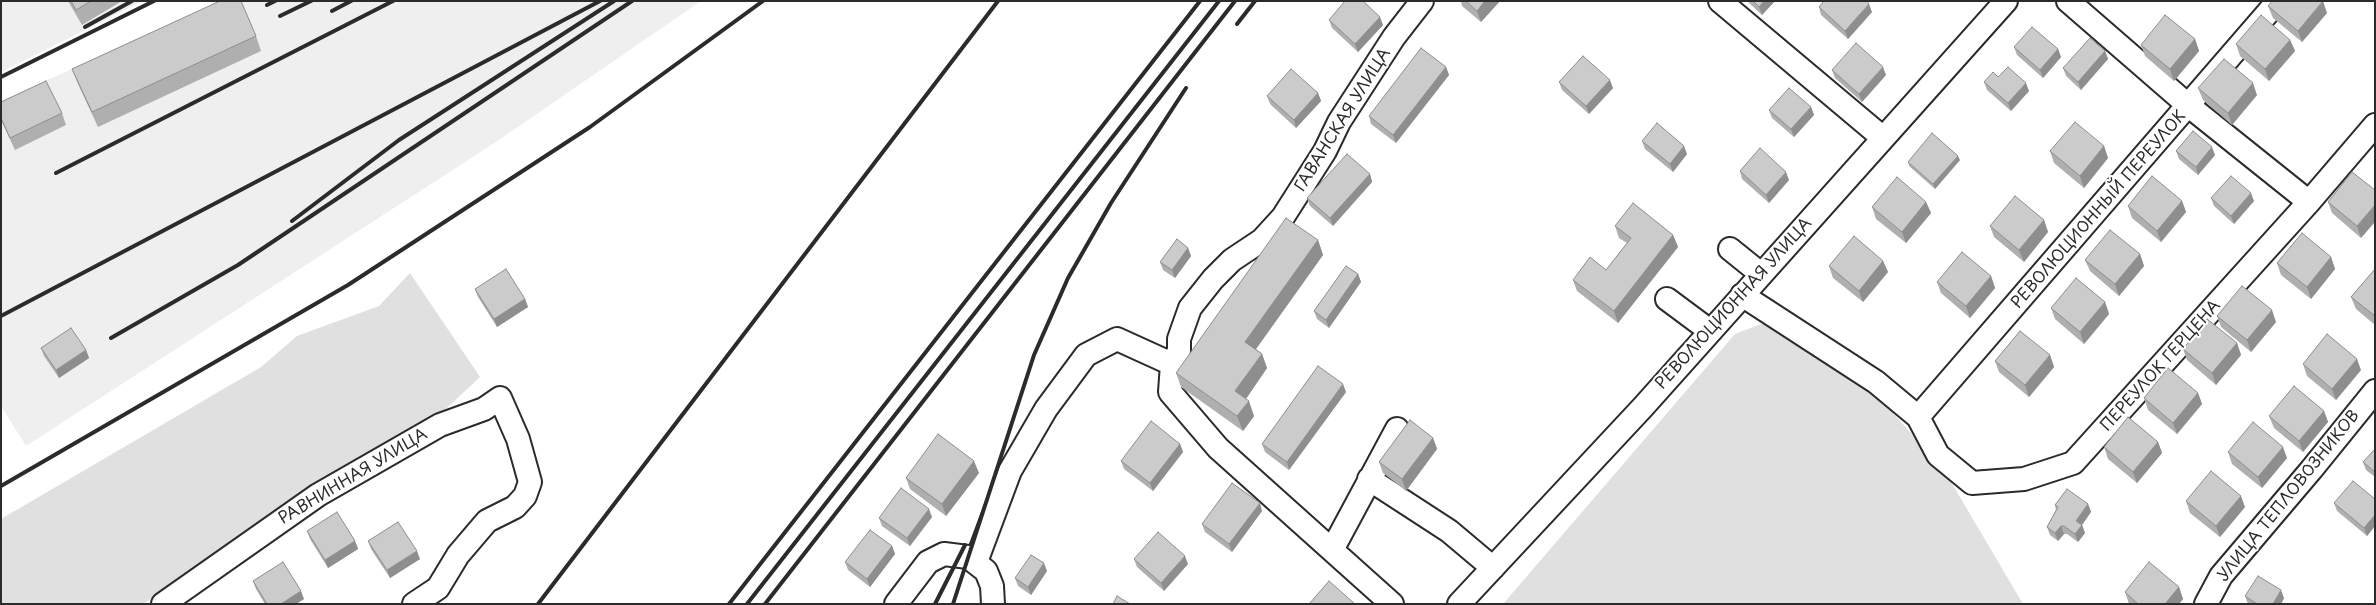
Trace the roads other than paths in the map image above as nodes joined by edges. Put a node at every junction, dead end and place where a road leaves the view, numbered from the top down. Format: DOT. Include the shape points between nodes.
graph roads {
  1 [pos="1422,1"];
  2 [pos="1720,1"];
  3 [pos="2006,1"];
  4 [pos="2068,1"];
  5 [pos="2278,1"];
  6 [pos="2189,106"];
  7 [pos="2372,132"];
  8 [pos="1883,138"];
  9 [pos="2309,202"];
  10 [pos="1730,248"];
  11 [pos="1761,274"];
  12 [pos="1742,296"];
  13 [pos="1667,299"];
  14 [pos="1710,331"];
  15 [pos="1172,364"];
  16 [pos="2375,391"];
  17 [pos="1918,417"];
  18 [pos="1397,429"];
  19 [pos="1369,480"];
  20 [pos="1332,550"];
  21 [pos="976,562"];
  22 [pos="1493,568"];
  23 [pos="163,604"];
  24 [pos="414,604"];
  25 [pos="896,604"];
  26 [pos="993,604"];
  27 [pos="1392,604"];
  28 [pos="1459,604"];
  29 [pos="2206,604"];
  1 -- 15 [label="street, ГАВАНСКАЯ УЛИЦА" via="1338,122 1325,150 1283,217 1262,240 1232,260 1190,308 1179,339 1179,351"];
  2 -- 8 [label="street"];
  3 -- 8 [label="street, РЕВОЛЮЦИОННАЯ УЛИЦА"];
  4 -- 6 [label="street"];
  5 -- 6 [label="street, РЕВОЛЮЦИОННЫЙ ПЕРЕУЛОК"];
  6 -- 9 [label="street"];
  6 -- 17 [label="street, РЕВОЛЮЦИОННЫЙ ПЕРЕУЛОК"];
  7 -- 9 [label="street, ПЕРЕУЛОК ГЕРЦЕНА"];
  8 -- 11 [label="street, РЕВОЛЮЦИОННАЯ УЛИЦА"];
  9 -- 17 [label="street, ПЕРЕУЛОК ГЕРЦЕНА" via="2073,463 2024,478 1972,483 1938,455"];
  10 -- 11 [label="street"];
  11 -- 12 [label="street, РЕВОЛЮЦИОННАЯ УЛИЦА"];
  12 -- 14 [label="street, РЕВОЛЮЦИОННАЯ УЛИЦА"];
  12 -- 17 [label="street" via="1876,382"];
  13 -- 14 [label="street"];
  14 -- 22 [label="street, РЕВОЛЮЦИОННАЯ УЛИЦА"];
  15 -- 20 [label="street, ГАВАНСКАЯ УЛИЦА" via="1170,392 1218,448"];
  15 -- 21 [label="street" via="1117,338 1086,355 1046,409 1010,471"];
  16 -- 29 [label="street, УЛИЦА ТЕПЛОВОЗНИКОВ" via="2221,576"];
  18 -- 19 [label="street"];
  19 -- 20 [label="street"];
  19 -- 22 [label="street" via="1449,531"];
  20 -- 27 [label="street, ГАВАНСКАЯ УЛИЦА"];
  21 -- 25 [label="street" via="968,557 944,554 928,562"];
  21 -- 26 [label="street" via="986,572 992,586"];
  22 -- 28 [label="street, РЕВОЛЮЦИОННАЯ УЛИЦА"];
  23 -- 24 [label="street, РАВНИННАЯ УЛИЦА" via="318,495 440,425 484,409 500,398 518,439 530,482 525,496 515,508 487,521 458,555 438,588"];
}
